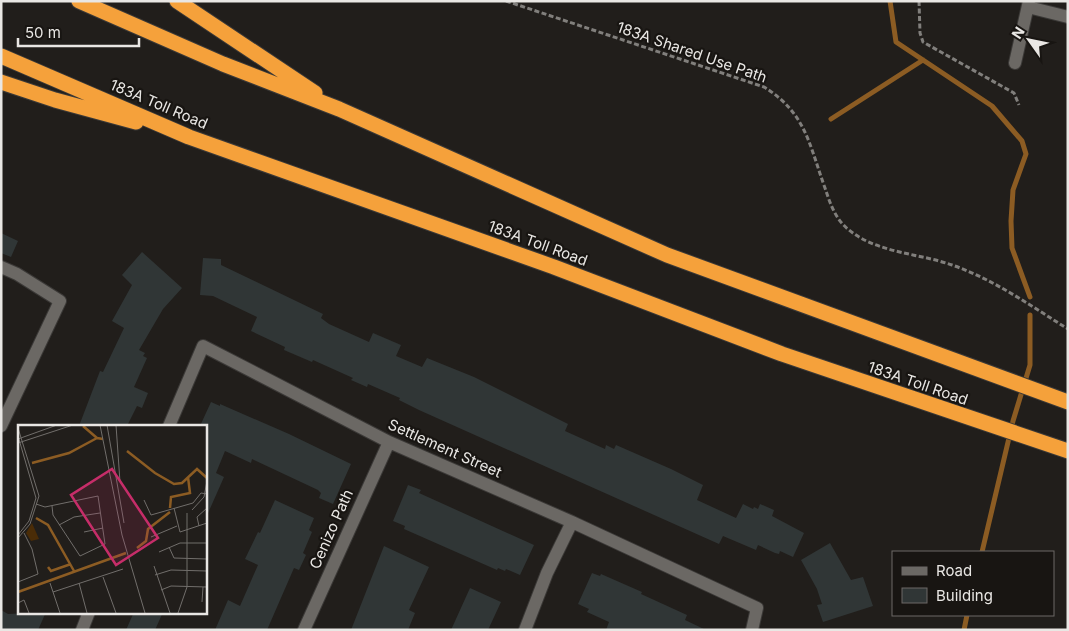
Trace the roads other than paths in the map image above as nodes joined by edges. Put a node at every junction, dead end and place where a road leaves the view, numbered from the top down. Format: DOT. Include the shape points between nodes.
graph roads {
  1 [pos="79,1"];
  2 [pos="178,1"];
  3 [pos="1029,4"];
  4 [pos="1068,17"];
  5 [pos="1,56"];
  6 [pos="1014,63"];
  7 [pos="1,82"];
  8 [pos="339,109"];
  9 [pos="189,137"];
  10 [pos="1,267"];
  11 [pos="1068,402"];
  12 [pos="169,425"];
  13 [pos="1,426"];
  14 [pos="389,442"];
  15 [pos="1068,451"];
  16 [pos="572,522"];
  17 [pos="88,614"];
  18 [pos="82,630"];
  19 [pos="304,630"];
  20 [pos="524,630"];
  21 [pos="752,630"];
  1 -- 8 [label="highway" via="223,64"];
  2 -- 8 [label="highway"];
  3 -- 4 [label="street"];
  3 -- 6 [label="street"];
  5 -- 9 [label="highway, 183A Toll Road"];
  7 -- 9 [label="highway"];
  8 -- 11 [label="highway" via="667,255"];
  9 -- 15 [label="highway, 183A Toll Road" via="544,263 782,354"];
  10 -- 13 [label="street" via="60,301"];
  12 -- 14 [label="street, Settlement Street" via="203,346"];
  14 -- 16 [label="street, Settlement Street"];
  14 -- 19 [label="street, Cenizo Path"];
  16 -- 20 [label="street"];
  16 -- 21 [label="street, Settlement Street" via="757,608"];
  17 -- 18 [label="street"];
}
